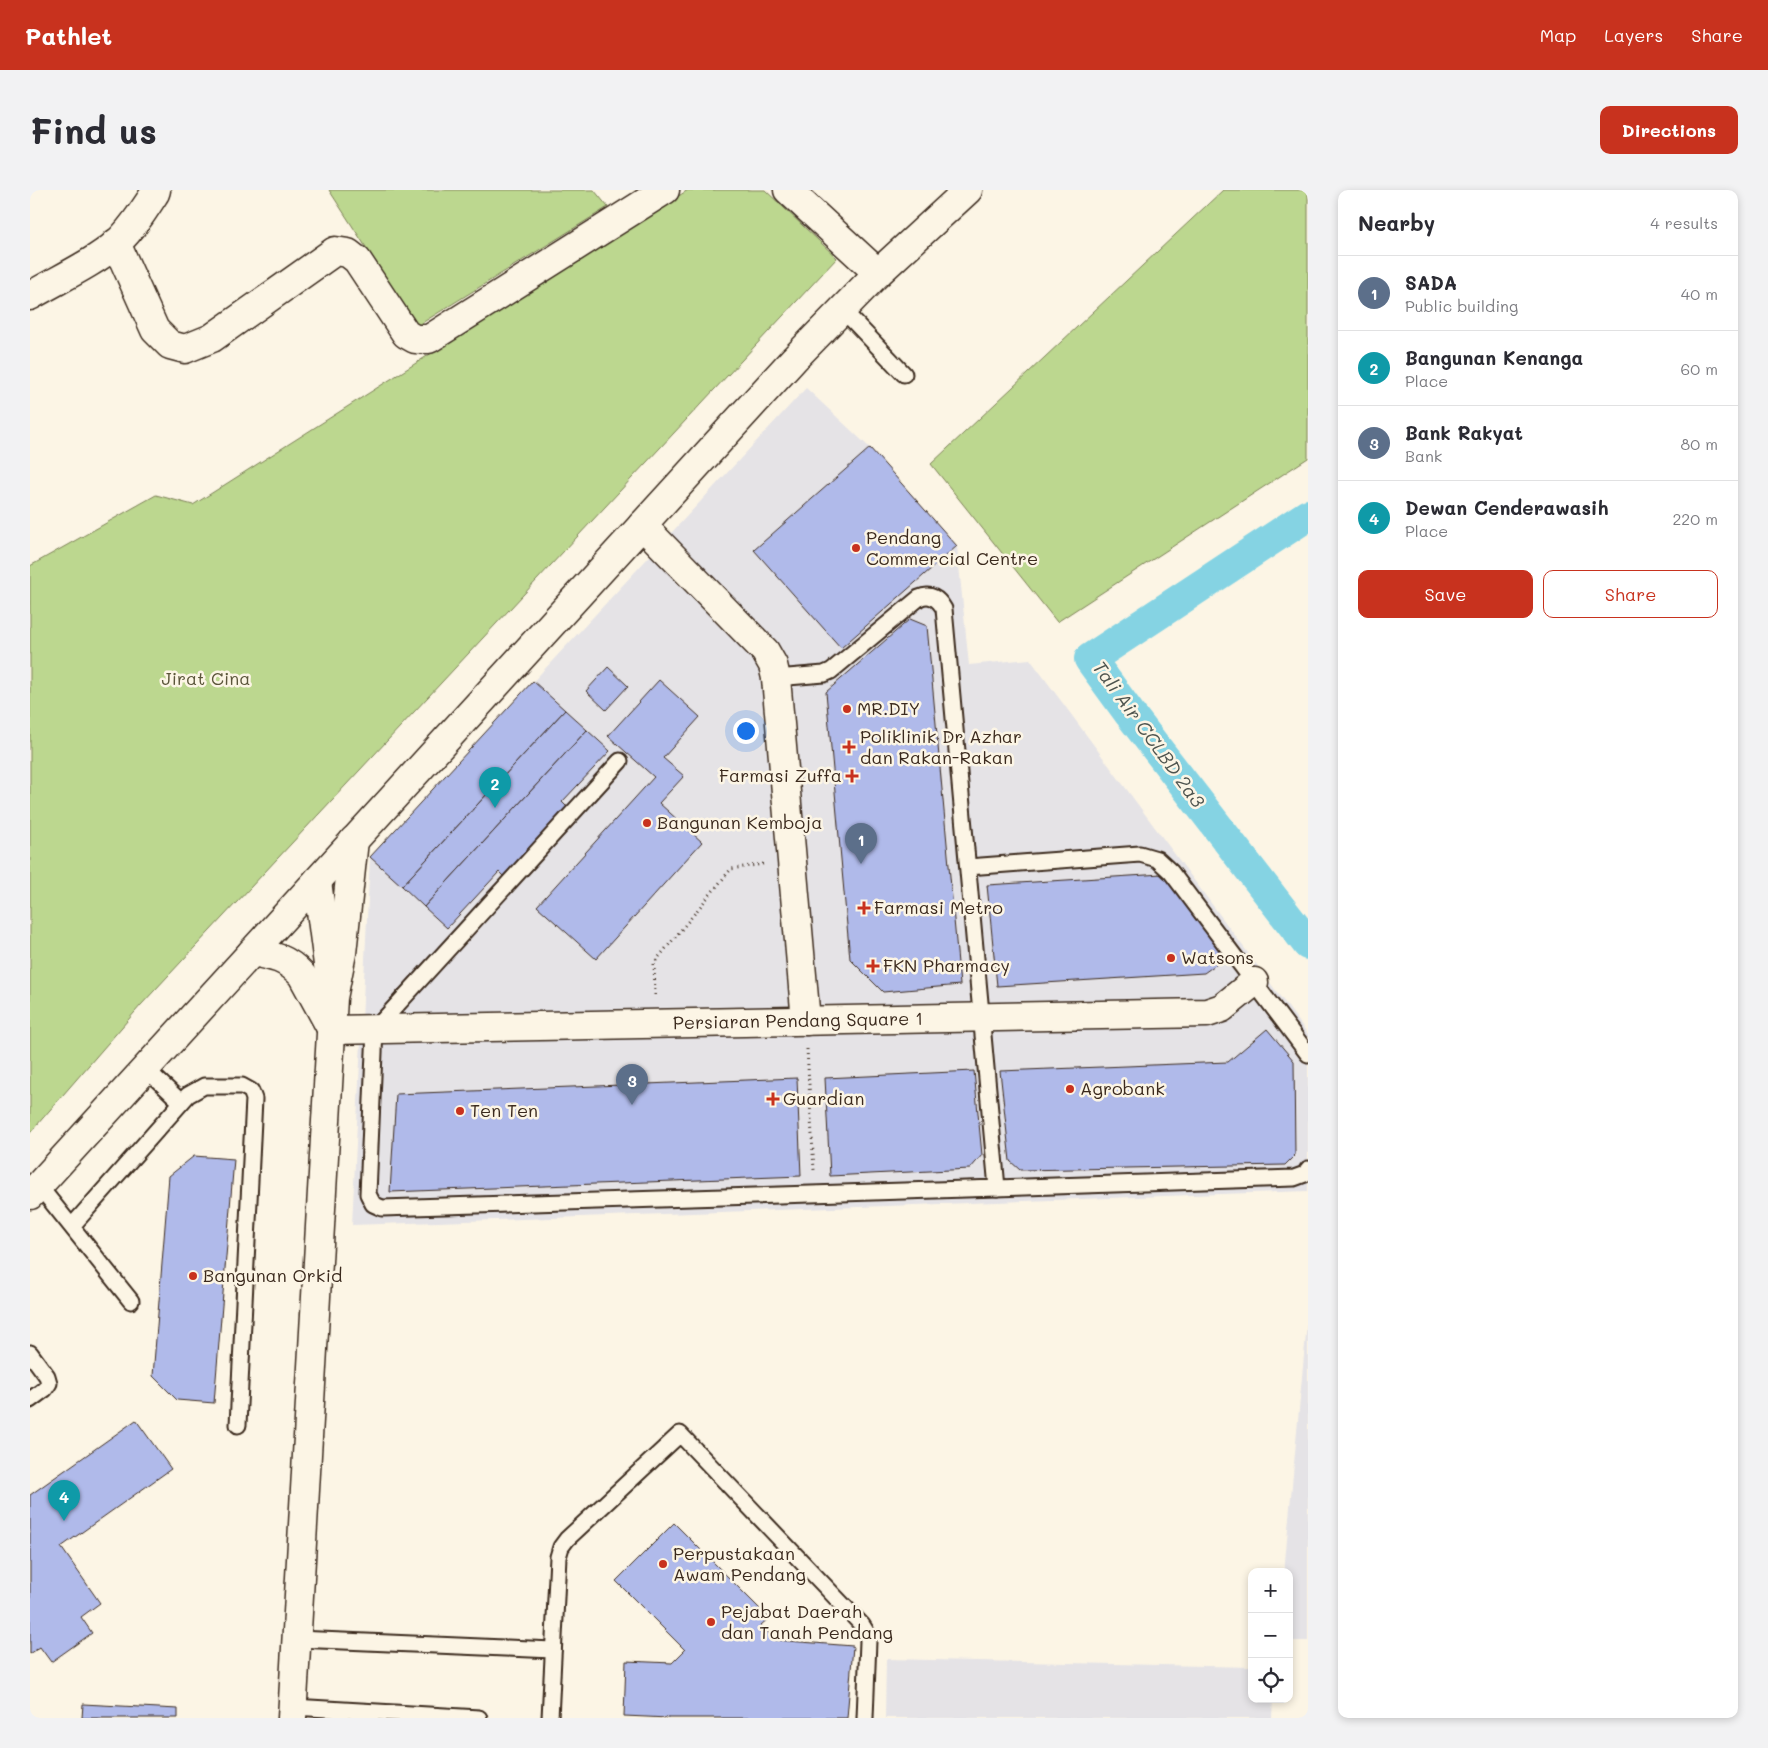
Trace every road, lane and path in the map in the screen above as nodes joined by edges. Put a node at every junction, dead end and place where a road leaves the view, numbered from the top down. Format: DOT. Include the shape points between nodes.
graph roads {
  1 [pos="156,190"];
  2 [pos="665,190"];
  3 [pos="788,190"];
  4 [pos="968,190"];
  5 [pos="116,243"];
  6 [pos="878,273"];
  7 [pos="30,296"];
  8 [pos="842,309"];
  9 [pos="904,374"];
  10 [pos="642,526"];
  11 [pos="776,678"];
  12 [pos="620,762"];
  13 [pos="354,840"];
  14 [pos="792,860"];
  15 [pos="968,866"];
  16 [pos="317,881"];
  17 [pos="252,952"];
  18 [pos="1254,982"];
  19 [pos="333,998"];
  20 [pos="982,1017"];
  21 [pos="806,1021"];
  22 [pos="656,1023"];
  23 [pos="375,1029"];
  24 [pos="332,1030"];
  25 [pos="1308,1054"];
  26 [pos="146,1068"];
  27 [pos="181,1102"];
  28 [pos="1308,1169"];
  29 [pos="997,1188"];
  30 [pos="34,1190"];
  31 [pos="816,1194"];
  32 [pos="72,1226"];
  33 [pos="132,1301"];
  34 [pos="30,1354"];
  35 [pos="30,1400"];
  36 [pos="238,1425"];
  37 [pos="297,1639"];
  38 [pos="553,1650"];
  39 [pos="292,1713"];
  40 [pos="479,1718"];
  41 [pos="550,1718"];
  42 [pos="865,1718"];
  1 -- 5 [label="street" via="136,221"];
  2 -- 5 [label="street" via="429,339 415,339 406,334 357,260 348,253 335,251 212,338 185,350 170,345 155,330"];
  3 -- 6 [label="street"];
  4 -- 6 [label="street"];
  5 -- 7 [label="street"];
  6 -- 8 [label="street"];
  8 -- 9 [label="lane"];
  8 -- 10 [label="street"];
  10 -- 11 [label="street" via="765,651"];
  10 -- 13 [label="street"];
  11 -- 14 [label="street"];
  11 -- 15 [label="lane" via="831,671 919,598 925,595 941,602"];
  12 -- 23 [label="lane"];
  13 -- 16 [label="street"];
  13 -- 19 [label="street" via="342,953"];
  14 -- 21 [label="street"];
  14 -- 22 [label="path" via="731,869 654,963"];
  15 -- 18 [label="lane" via="1140,854 1157,859 1171,872"];
  15 -- 20 [label="lane"];
  16 -- 17 [label="street"];
  16 -- 19 [label="street"];
  17 -- 24 [label="street" via="278,957 295,968"];
  17 -- 26 [label="street"];
  18 -- 20 [label="street, Persiaran Pendang Square 1" via="1222,1008 1208,1013"];
  18 -- 25 [label="lane"];
  19 -- 24 [label="street"];
  20 -- 21 [label="street, Persiaran Pendang Square 1"];
  20 -- 29 [label="lane"];
  21 -- 22 [label="street, Persiaran Pendang Square 1"];
  21 -- 31 [label="path"];
  22 -- 23 [label="street, Persiaran Pendang Square 1"];
  23 -- 24 [label="street, Persiaran Pendang Square 1"];
  23 -- 31 [label="lane" via="368,1194 373,1204 382,1208"];
  24 -- 37 [label="street"];
  26 -- 27 [label="lane"];
  26 -- 30 [label="street"];
  27 -- 32 [label="lane"];
  27 -- 36 [label="lane" via="195,1089 204,1086 242,1086 253,1095"];
  28 -- 29 [label="lane" via="1305,1174 1294,1178"];
  29 -- 31 [label="lane"];
  30 -- 32 [label="lane"];
  32 -- 33 [label="lane"];
  34 -- 35 [label="lane" via="49,1383"];
  37 -- 38 [label="lane"];
  37 -- 39 [label="street"];
  38 -- 41 [label="lane"];
  38 -- 42 [label="lane" via="561,1547 680,1434 862,1625 868,1641"];
  39 -- 40 [label="lane"];
}
